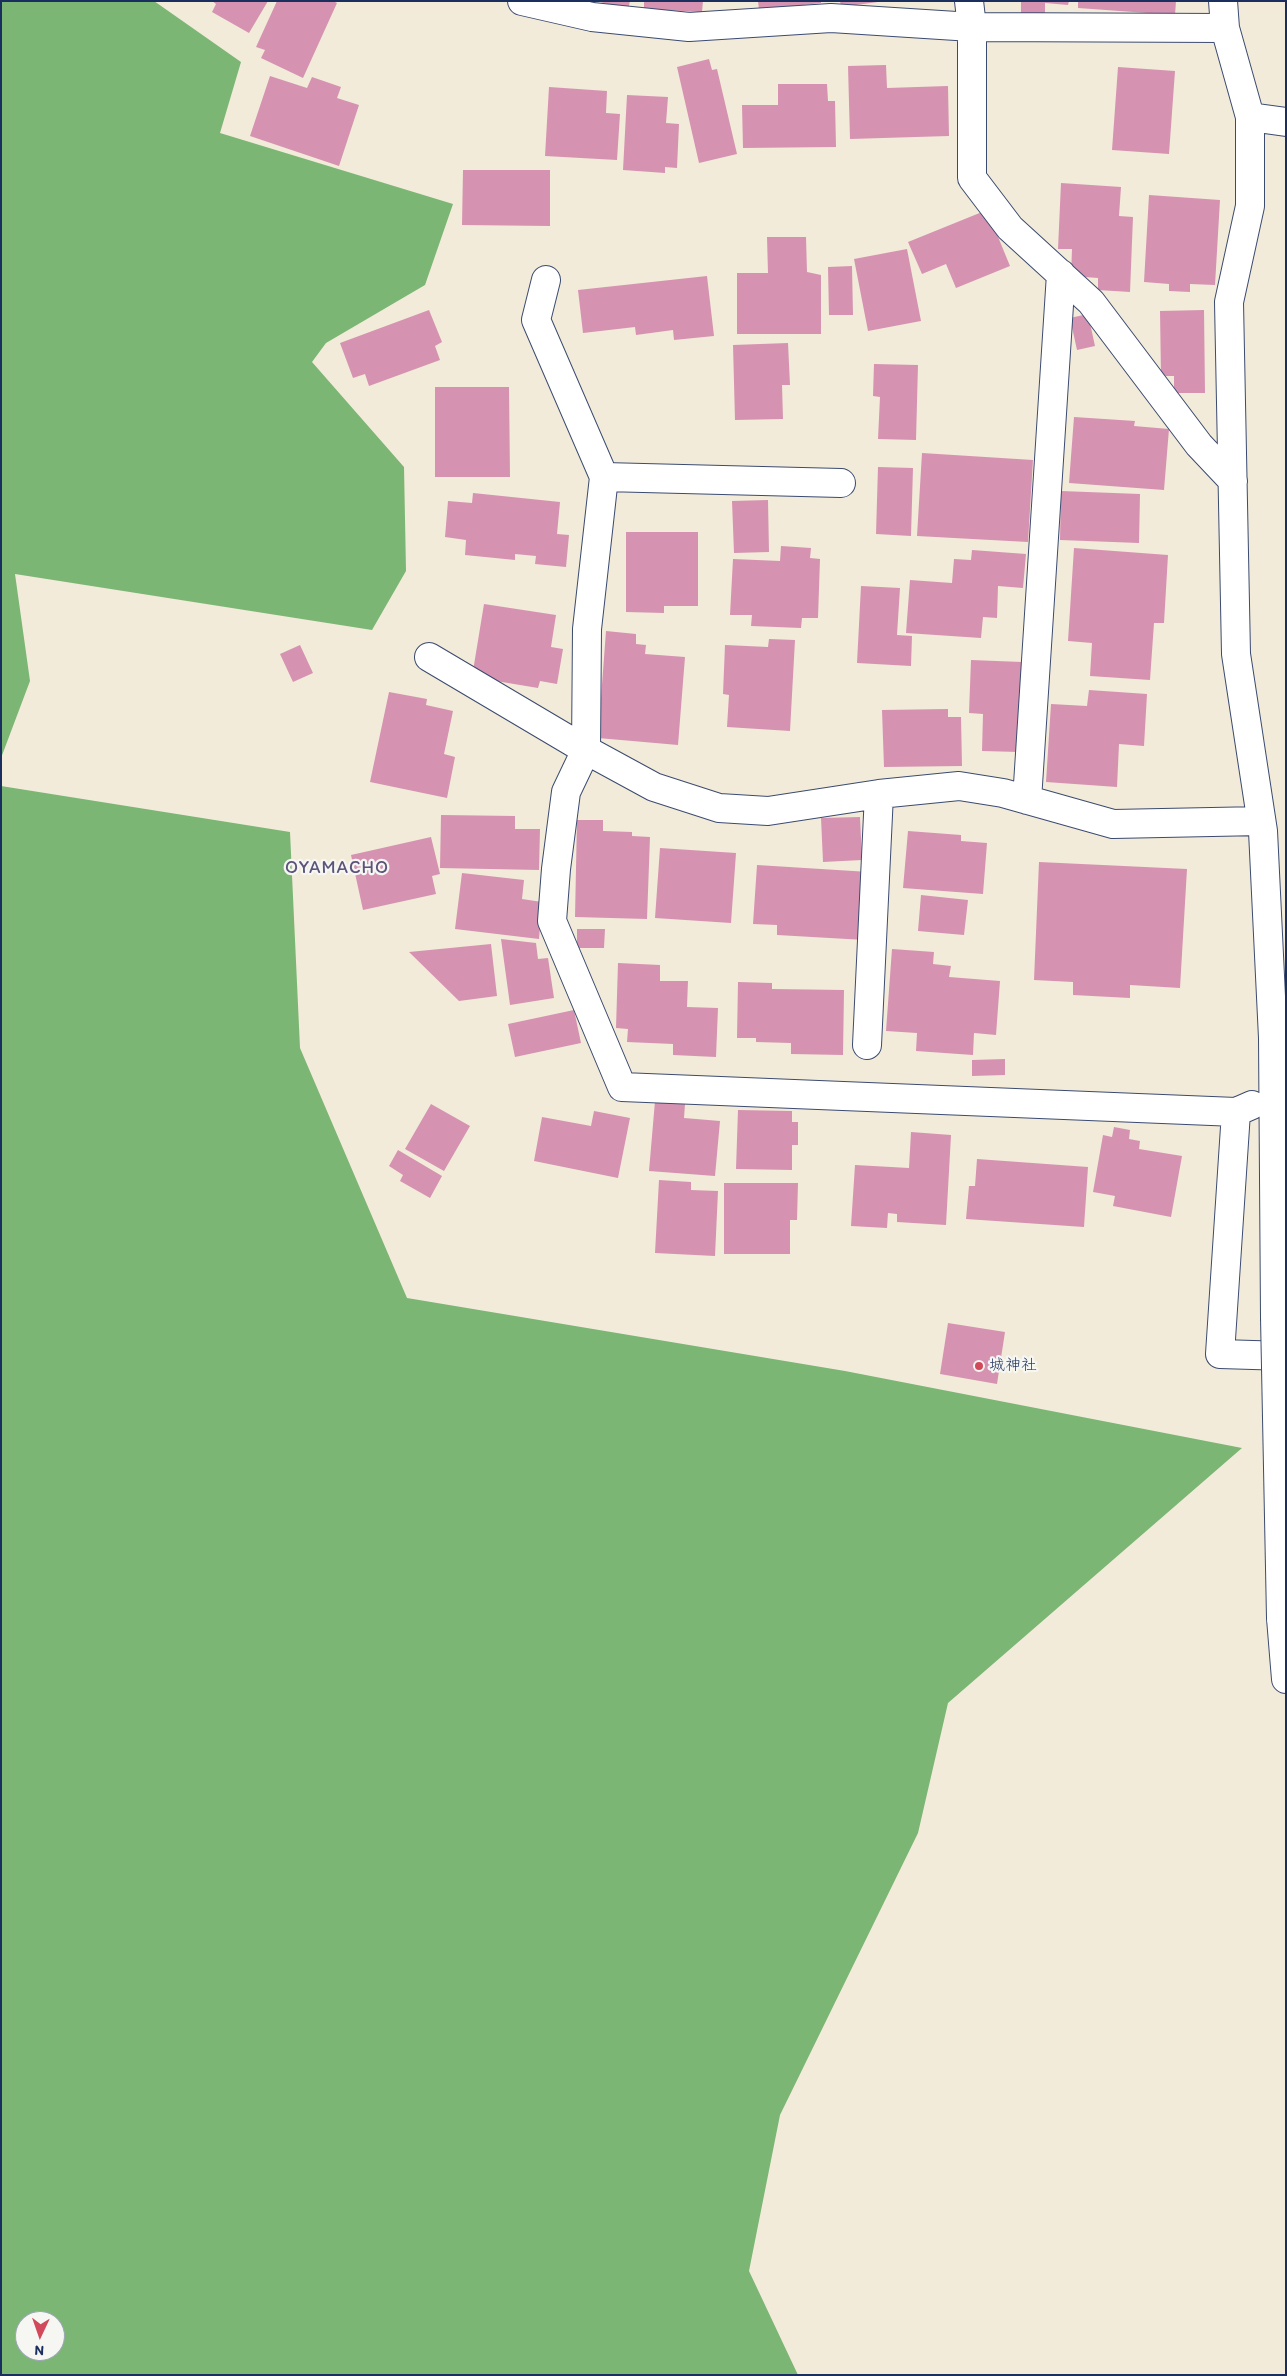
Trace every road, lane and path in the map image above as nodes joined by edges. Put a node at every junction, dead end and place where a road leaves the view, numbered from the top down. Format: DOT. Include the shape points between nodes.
graph roads {
  1 [pos="522,1"];
  2 [pos="1223,1"];
  3 [pos="970,14"];
  4 [pos="1225,28"];
  5 [pos="1250,117"];
  6 [pos="1286,122"];
  7 [pos="1061,274"];
  8 [pos="546,280"];
  9 [pos="604,477"];
  10 [pos="1233,480"];
  11 [pos="841,483"];
  12 [pos="429,657"];
  13 [pos="586,750"];
  14 [pos="879,794"];
  15 [pos="1027,800"];
  16 [pos="1261,821"];
  17 [pos="867,1045"];
  18 [pos="1274,1095"];
  19 [pos="1236,1112"];
  20 [pos="1286,1356"];
  21 [pos="1286,1679"];
  1 -- 3 [label="street" via="592,17 689,27"];
  2 -- 4 [label="street"];
  3 -- 4 [label="street"];
  3 -- 7 [label="street" via="972,178 1010,228"];
  4 -- 5 [label="street"];
  5 -- 6 [label="street"];
  5 -- 10 [label="street" via="1250,206 1229,302"];
  7 -- 10 [label="street" via="1091,302 1199,445"];
  7 -- 15 [label="street"];
  8 -- 9 [label="street" via="536,320"];
  9 -- 11 [label="street"];
  9 -- 13 [label="street" via="587,629"];
  10 -- 16 [label="street" via="1236,654"];
  12 -- 13 [label="street"];
  13 -- 14 [label="street" via="654,788 719,808 768,811"];
  13 -- 19 [label="street" via="566,792 552,921 622,1087"];
  14 -- 15 [label="street" via="959,786"];
  14 -- 17 [label="street"];
  15 -- 16 [label="street" via="1114,824"];
  16 -- 18 [label="street"];
  18 -- 19 [label="street"];
  18 -- 21 [label="street, bridge" via="1275,1317"];
  19 -- 20 [label="street" via="1220,1354"];
}
